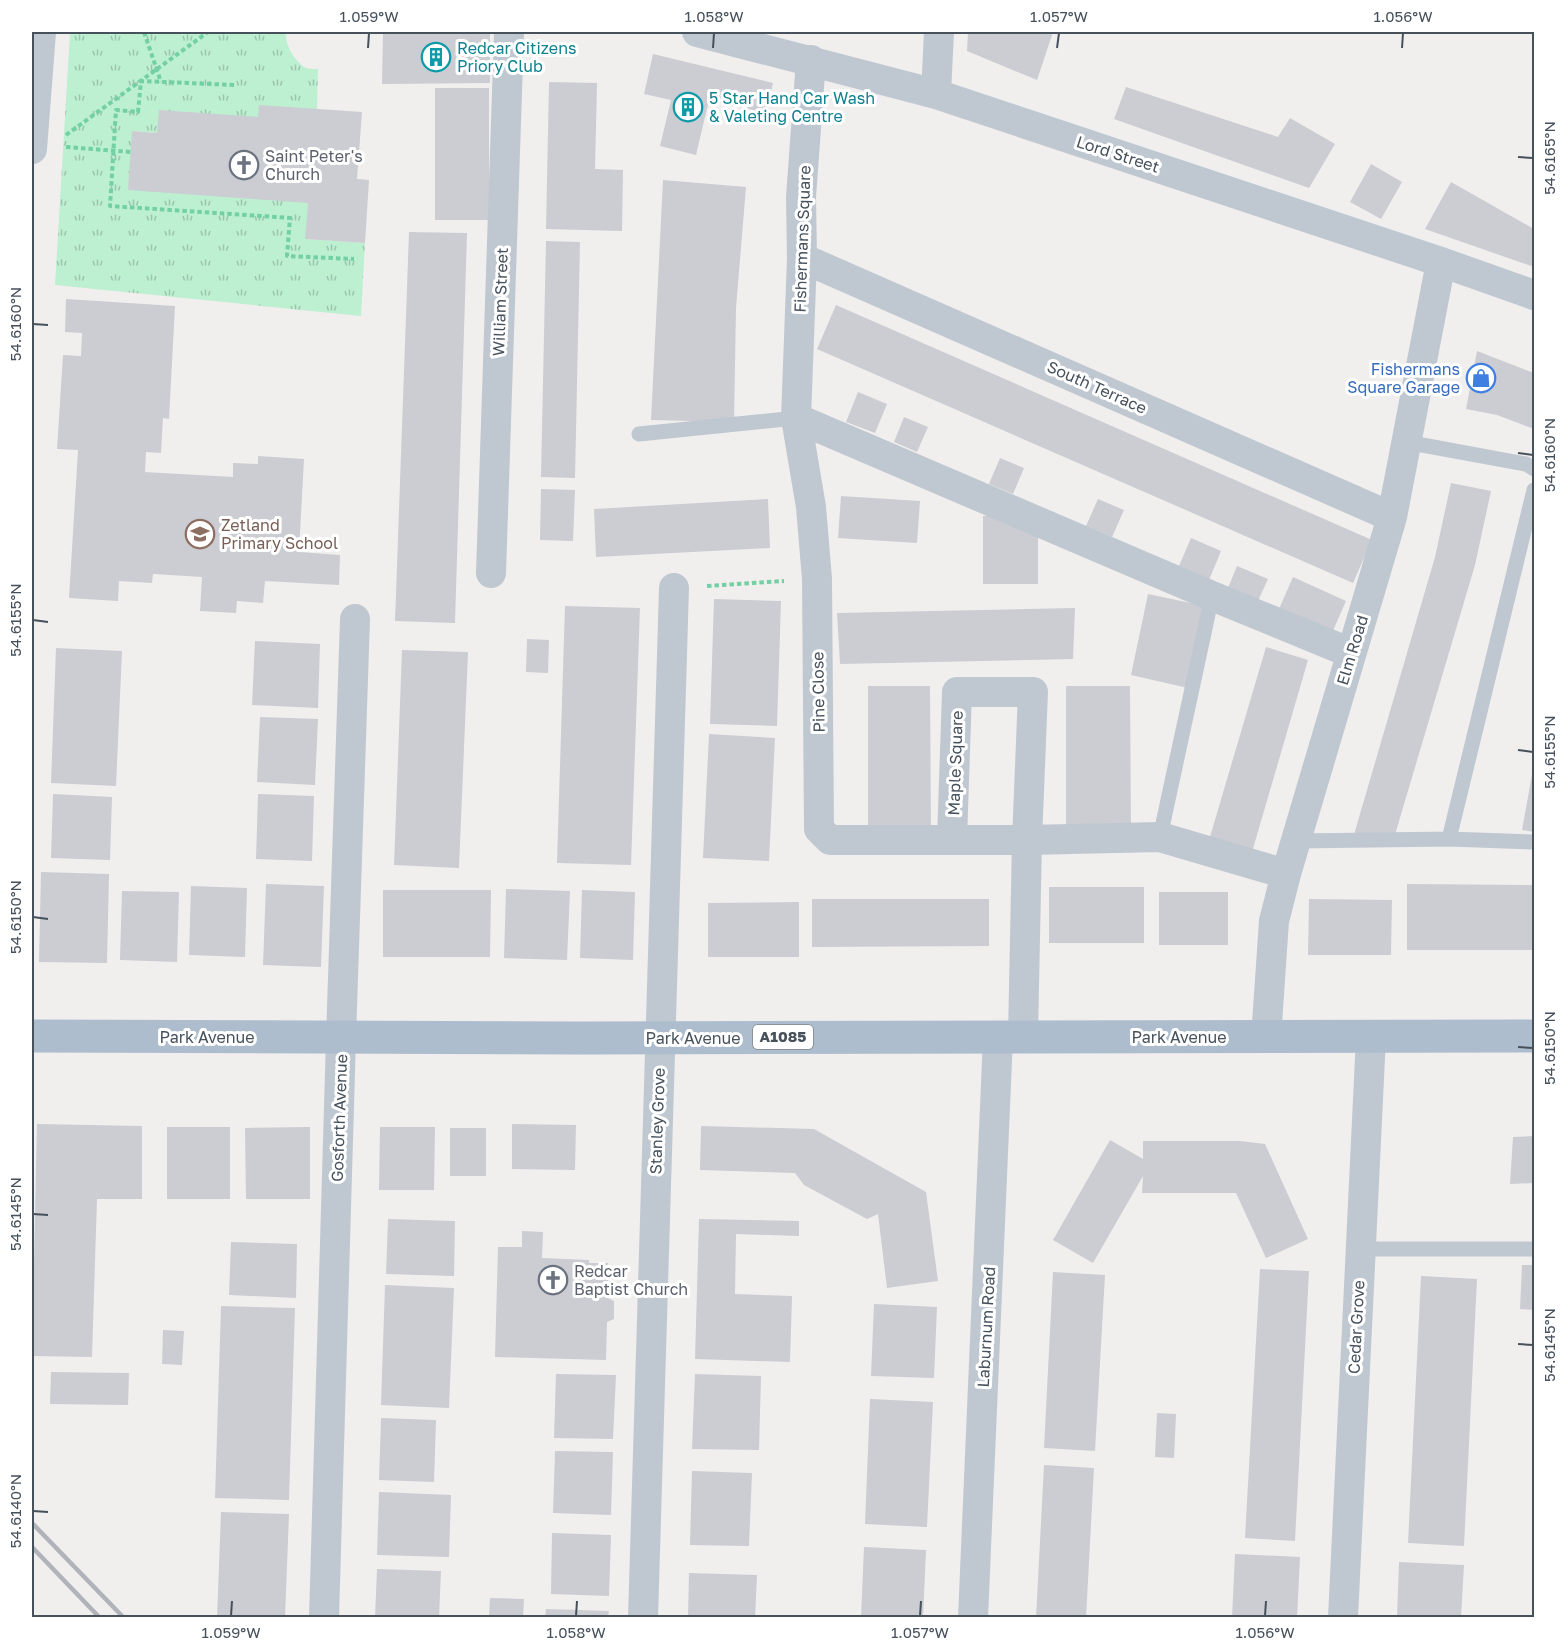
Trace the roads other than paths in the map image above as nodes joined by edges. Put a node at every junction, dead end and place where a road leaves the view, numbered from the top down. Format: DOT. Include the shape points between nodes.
graph roads {
  1 [pos="41,32"];
  2 [pos="509,32"];
  3 [pos="697,32"];
  4 [pos="939,32"];
  5 [pos="811,60"];
  6 [pos="936,94"];
  7 [pos="38,146"];
  8 [pos="801,258"];
  9 [pos="1441,261"];
  10 [pos="1534,295"];
  11 [pos="796,418"];
  12 [pos="639,434"];
  13 [pos="1406,442"];
  14 [pos="1534,469"];
  15 [pos="1534,490"];
  16 [pos="1392,517"];
  17 [pos="491,573"];
  18 [pos="674,588"];
  19 [pos="1212,596"];
  20 [pos="355,619"];
  21 [pos="1351,652"];
  22 [pos="1160,837"];
  23 [pos="1449,839"];
  24 [pos="952,840"];
  25 [pos="1026,840"];
  26 [pos="1297,841"];
  27 [pos="1534,842"];
  28 [pos="1286,874"];
  29 [pos="32,1036"];
  30 [pos="1534,1036"];
  31 [pos="1011,1037"];
  32 [pos="1371,1037"];
  33 [pos="341,1038"];
  34 [pos="660,1038"];
  35 [pos="1266,1038"];
  36 [pos="1359,1249"];
  37 [pos="1534,1249"];
  38 [pos="324,1617"];
  39 [pos="643,1617"];
  40 [pos="973,1617"];
  41 [pos="1343,1617"];
  1 -- 7 [label="street"];
  2 -- 17 [label="street, William Street"];
  3 -- 5 [label="street, Lord Street"];
  4 -- 6 [label="street"];
  5 -- 6 [label="street, Lord Street"];
  5 -- 8 [label="street, Fishermans Square" via="801,197"];
  6 -- 9 [label="street, Lord Street"];
  8 -- 11 [label="street, Fishermans Square"];
  8 -- 16 [label="street, South Terrace"];
  9 -- 10 [label="street, Lord Street"];
  9 -- 13 [label="street, Elm Road"];
  11 -- 12 [label="lane"];
  11 -- 19 [label="street"];
  11 -- 24 [label="street, Pine Close" via="811,507 817,579 819,829 830,840"];
  13 -- 14 [label="lane" via="1526,464"];
  13 -- 16 [label="street, Elm Road"];
  15 -- 23 [label="lane"];
  16 -- 21 [label="street, Elm Road"];
  18 -- 34 [label="street, Stanley Grove"];
  19 -- 21 [label="street"];
  19 -- 22 [label="lane"];
  20 -- 33 [label="street, Gosforth Avenue"];
  21 -- 26 [label="street, Elm Road"];
  22 -- 25 [label="street"];
  22 -- 28 [label="street"];
  23 -- 26 [label="lane"];
  23 -- 27 [label="lane"];
  24 -- 25 [label="street, Maple Square"];
  24 -- 25 [label="street, Maple Square" via="957,692 1033,692"];
  25 -- 31 [label="street, Maple Square"];
  26 -- 28 [label="street, Elm Road"];
  28 -- 35 [label="street, Elm Road" via="1274,921"];
  29 -- 33 [label="main road, Park Avenue / A1085"];
  30 -- 32 [label="main road, Park Avenue / A1085"];
  31 -- 34 [label="main road, Park Avenue / A1085"];
  31 -- 35 [label="main road, Park Avenue / A1085"];
  31 -- 40 [label="street, Laburnum Road"];
  32 -- 35 [label="main road, Park Avenue / A1085"];
  32 -- 36 [label="street, Cedar Grove"];
  33 -- 34 [label="main road, Park Avenue / A1085"];
  33 -- 38 [label="street, Gosforth Avenue"];
  34 -- 39 [label="street, Stanley Grove"];
  36 -- 37 [label="lane"];
  36 -- 41 [label="street, Cedar Grove"];
}
